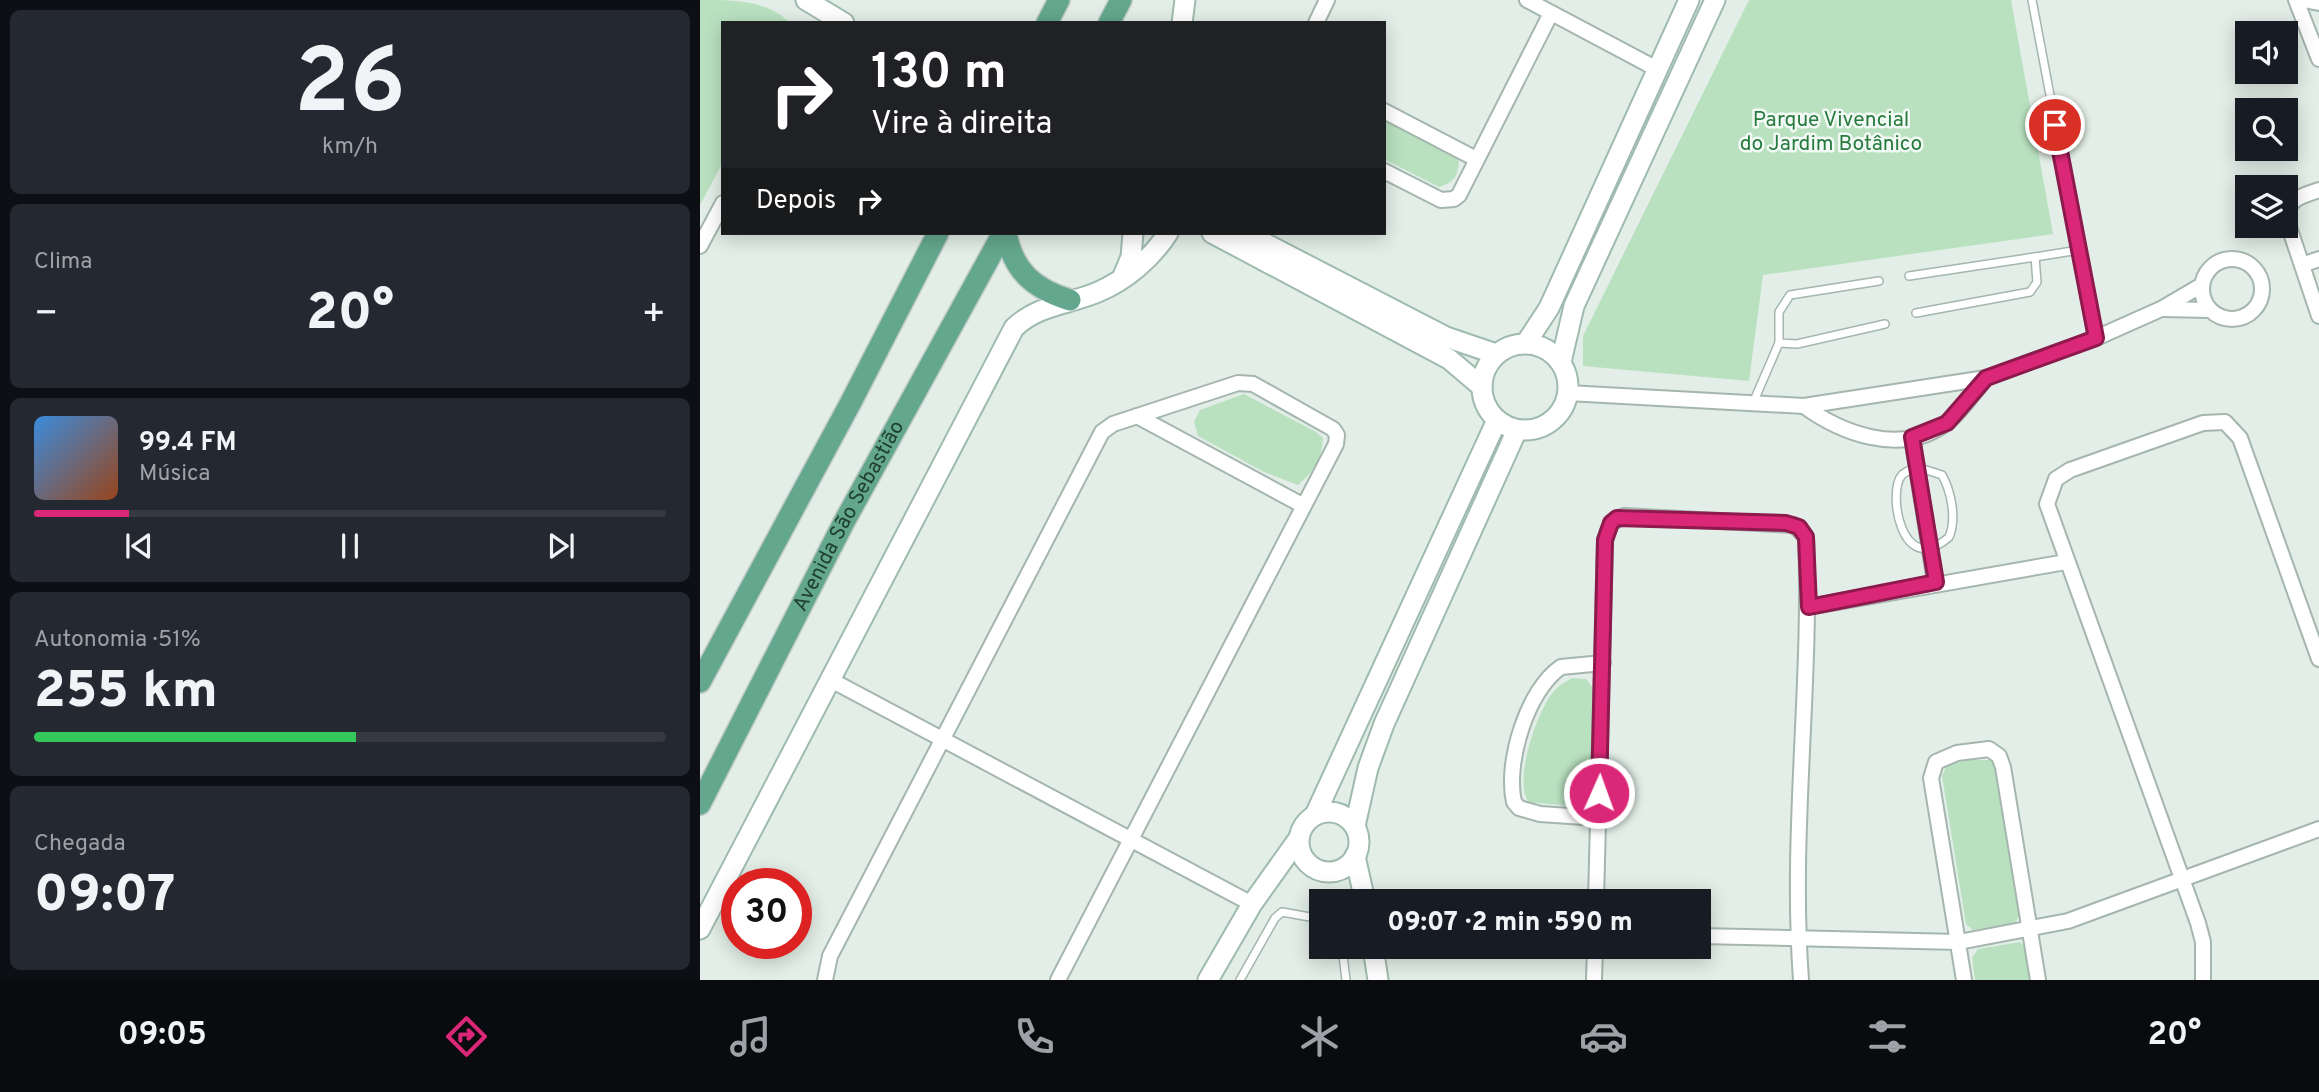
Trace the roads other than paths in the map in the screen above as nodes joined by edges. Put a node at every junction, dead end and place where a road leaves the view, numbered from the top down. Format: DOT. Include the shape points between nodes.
graph roads {
  1 [pos="806,0"];
  2 [pos="1121,0"];
  3 [pos="1185,0"];
  4 [pos="1327,0"];
  5 [pos="1527,0"];
  6 [pos="1689,0"];
  7 [pos="1715,0"];
  8 [pos="2032,0"];
  9 [pos="2297,0"];
  10 [pos="2304,0"];
  11 [pos="2319,3"];
  12 [pos="1545,7"];
  13 [pos="1052,12"];
  14 [pos="821,17"];
  15 [pos="1033,21"];
  16 [pos="1110,21"];
  17 [pos="1182,21"];
  18 [pos="1317,21"];
  19 [pos="2319,59"];
  20 [pos="1657,69"];
  21 [pos="1386,112"];
  22 [pos="1476,159"];
  23 [pos="1386,172"];
  24 [pos="2319,190"];
  25 [pos="721,207"];
  26 [pos="937,235"];
  27 [pos="1004,235"];
  28 [pos="1006,235"];
  29 [pos="1133,235"];
  30 [pos="1166,235"];
  31 [pos="1216,235"];
  32 [pos="1249,235"];
  33 [pos="700,246"];
  34 [pos="2079,250"];
  35 [pos="2035,257"];
  36 [pos="2319,259"];
  37 [pos="2301,265"];
  38 [pos="1123,276"];
  39 [pos="1909,276"];
  40 [pos="1879,281"];
  41 [pos="2202,285"];
  42 [pos="1070,300"];
  43 [pos="2161,309"];
  44 [pos="2209,310"];
  45 [pos="1916,313"];
  46 [pos="2319,316"];
  47 [pos="1885,324"];
  48 [pos="2096,338"];
  49 [pos="1526,343"];
  50 [pos="1779,343"];
  51 [pos="1496,354"];
  52 [pos="1561,362"];
  53 [pos="1986,378"];
  54 [pos="1482,387"];
  55 [pos="1568,393"];
  56 [pos="1754,403"];
  57 [pos="1804,406"];
  58 [pos="1137,416"];
  59 [pos="1497,420"];
  60 [pos="1517,430"];
  61 [pos="1912,437"];
  62 [pos="1917,467"];
  63 [pos="1303,505"];
  64 [pos="1930,547"];
  65 [pos="2066,562"];
  66 [pos="1936,582"];
  67 [pos="1809,607"];
  68 [pos="2319,659"];
  69 [pos="1603,663"];
  70 [pos="831,680"];
  71 [pos="700,682"];
  72 [pos="943,738"];
  73 [pos="700,804"];
  74 [pos="1315,815"];
  75 [pos="1598,818"];
  76 [pos="1355,826"];
  77 [pos="2319,830"];
  78 [pos="1299,838"];
  79 [pos="1133,839"];
  80 [pos="1355,856"];
  81 [pos="2180,878"];
  82 [pos="1362,889"];
  83 [pos="1596,889"];
  84 [pos="1252,904"];
  85 [pos="1309,917"];
  86 [pos="2029,928"];
  87 [pos="700,929"];
  88 [pos="1711,936"];
  89 [pos="1798,938"];
  90 [pos="1959,942"];
  91 [pos="1343,959"];
  92 [pos="1375,959"];
  93 [pos="1595,959"];
  94 [pos="825,980"];
  95 [pos="1058,980"];
  96 [pos="1208,980"];
  97 [pos="1240,980"];
  98 [pos="1346,980"];
  99 [pos="1378,980"];
  100 [pos="1594,980"];
  101 [pos="1801,980"];
  102 [pos="1964,980"];
  103 [pos="2038,980"];
  104 [pos="2203,980"];
  1 -- 14 [label="street"];
  2 -- 16 [label="main road"];
  3 -- 17 [label="street"];
  4 -- 18 [label="street"];
  5 -- 12 [label="street"];
  6 -- 20 [label="street"];
  7 -- 52 [label="street" via="1574,306"];
  8 -- 34 [label="lane"];
  9 -- 19 [label="street"];
  10 -- 11 [label="street"];
  12 -- 20 [label="street"];
  12 -- 22 [label="street"];
  13 -- 15 [label="main road"];
  20 -- 49 [label="street" via="1549,308"];
  21 -- 22 [label="street"];
  22 -- 23 [label="street" via="1459,195 1448,201"];
  24 -- 37 [label="street" via="2295,198 2287,210"];
  25 -- 33 [label="street"];
  26 -- 71 [label="main road"];
  27 -- 73 [label="main road, Avenida São Sebastião" via="844,522"];
  28 -- 42 [label="main road" via="1025,276 1042,290"];
  29 -- 38 [label="street"];
  30 -- 38 [label="street" via="1146,260"];
  31 -- 54 [label="street" via="1449,359"];
  32 -- 51 [label="street" via="1446,337"];
  34 -- 35 [label="lane"];
  34 -- 48 [label="lane"];
  35 -- 39 [label="lane"];
  35 -- 45 [label="lane" via="2037,282 2030,292"];
  36 -- 37 [label="street"];
  37 -- 46 [label="street"];
  38 -- 42 [label="street" via="1098,292"];
  40 -- 50 [label="lane" via="1790,295 1779,312"];
  41 -- 43 [label="street"];
  41 -- 44 [label="street"];
  41 -- 44 [label="street" via="2211,267 2229,258 2249,264 2261,280 2260,300 2247,316 2227,319"];
  42 -- 70 [label="street" via="1025,318 1006,341"];
  43 -- 44 [label="street"];
  43 -- 48 [label="street"];
  47 -- 50 [label="lane" via="1797,344"];
  48 -- 53 [label="street"];
  49 -- 51 [label="street"];
  49 -- 52 [label="street" via="1551,352"];
  50 -- 56 [label="lane"];
  51 -- 54 [label="street" via="1483,375"];
  52 -- 55 [label="street"];
  53 -- 57 [label="street"];
  53 -- 61 [label="street" via="1947,423"];
  54 -- 59 [label="street" via="1483,399"];
  55 -- 56 [label="street"];
  55 -- 60 [label="street" via="1556,418 1531,430"];
  56 -- 57 [label="street"];
  57 -- 61 [label="street" via="1860,435 1891,440"];
  58 -- 63 [label="street"];
  58 -- 63 [label="street" via="1238,383 1254,384 1336,432 1336,444"];
  58 -- 72 [label="street" via="1107,428 1098,438"];
  59 -- 60 [label="street"];
  59 -- 74 [label="street"];
  60 -- 76 [label="street" via="1384,724"];
  61 -- 62 [label="street"];
  62 -- 64 [label="street"];
  62 -- 64 [label="lane" via="1903,474 1898,484 1902,534 1913,545"];
  62 -- 64 [label="lane" via="1942,475 1953,517 1949,537"];
  63 -- 79 [label="street"];
  64 -- 66 [label="street"];
  65 -- 66 [label="street"];
  65 -- 68 [label="street" via="2047,504 2056,479 2203,423 2225,422 2240,438"];
  65 -- 81 [label="street"];
  66 -- 67 [label="street"];
  67 -- 69 [label="street" via="1806,537 1799,527 1617,518 1605,540"];
  67 -- 89 [label="street"];
  69 -- 75 [label="street"];
  69 -- 75 [label="street" via="1561,667 1544,684 1513,755 1511,792 1519,808 1527,812"];
  70 -- 72 [label="street"];
  70 -- 87 [label="street"];
  72 -- 79 [label="street"];
  72 -- 94 [label="street" via="830,956"];
  74 -- 76 [label="street" via="1337,813"];
  74 -- 78 [label="street"];
  75 -- 83 [label="street"];
  76 -- 80 [label="street" via="1359,846"];
  77 -- 81 [label="street"];
  78 -- 80 [label="street" via="1306,860 1326,872 1348,865"];
  78 -- 84 [label="street"];
  79 -- 84 [label="street"];
  79 -- 95 [label="street"];
  80 -- 82 [label="street"];
  81 -- 86 [label="street" via="2068,920"];
  81 -- 104 [label="street" via="2203,943"];
  84 -- 96 [label="street"];
  85 -- 97 [label="lane" via="1283,912 1276,918"];
  86 -- 90 [label="street"];
  86 -- 90 [label="street" via="1999,756 1989,749 1965,751 1936,762 1931,778"];
  86 -- 103 [label="street"];
  88 -- 89 [label="street"];
  89 -- 90 [label="street"];
  89 -- 101 [label="street"];
  90 -- 102 [label="street"];
  91 -- 98 [label="lane"];
  92 -- 99 [label="street"];
  93 -- 100 [label="street"];
}
